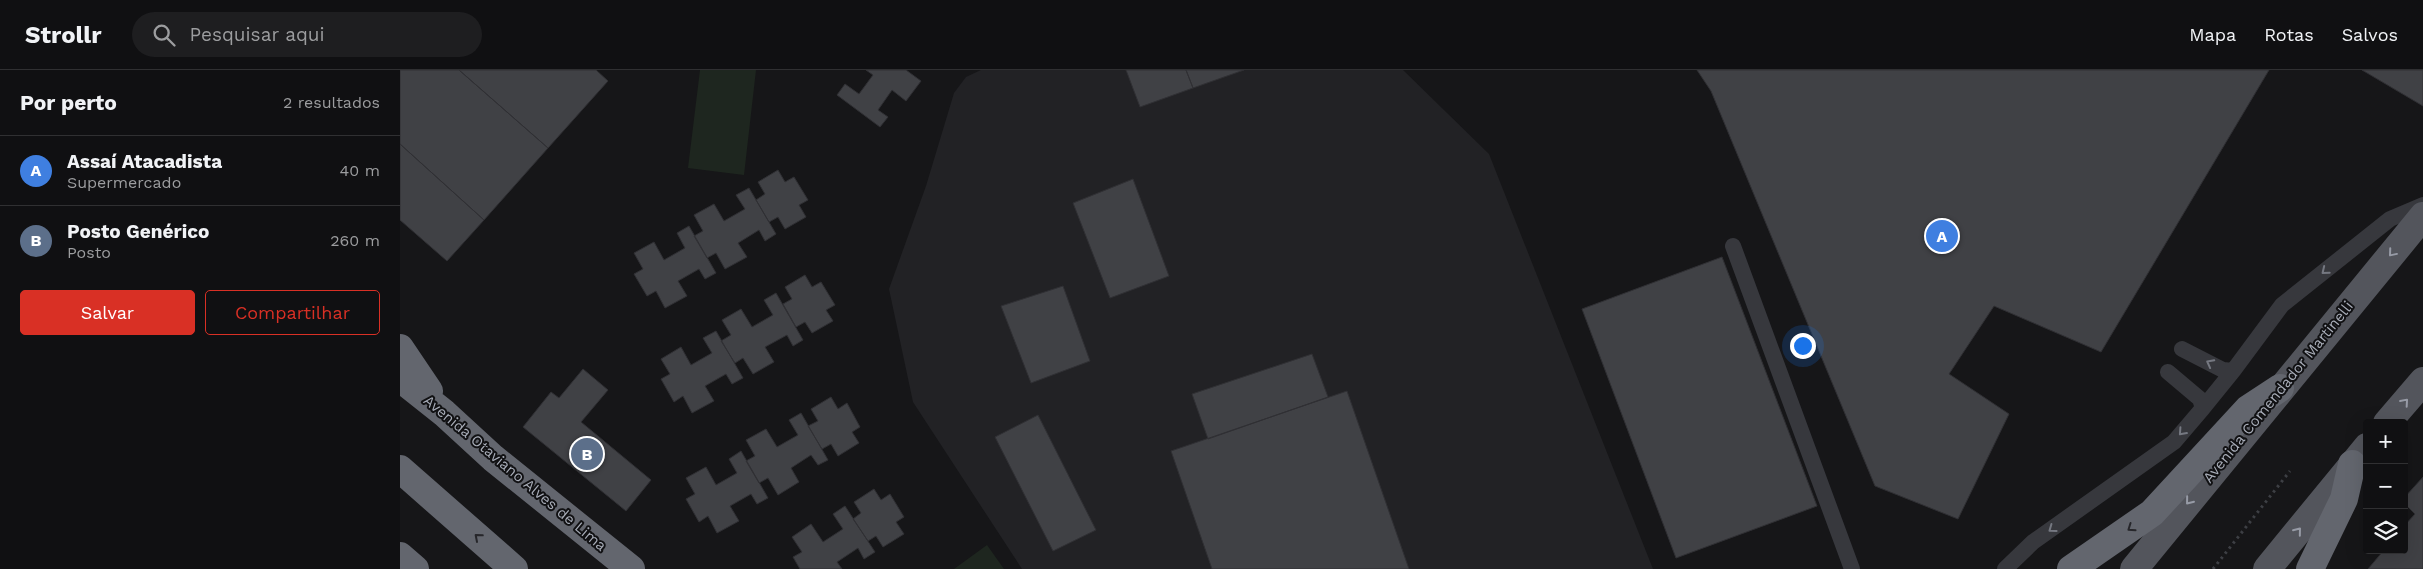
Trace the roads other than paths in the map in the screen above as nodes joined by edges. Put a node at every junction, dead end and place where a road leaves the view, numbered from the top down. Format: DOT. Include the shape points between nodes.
graph roads {
  1 [pos="2423,205"];
  2 [pos="2423,216"];
  3 [pos="1733,246"];
  4 [pos="400,348"];
  5 [pos="2182,349"];
  6 [pos="2233,371"];
  7 [pos="2168,372"];
  8 [pos="400,378"];
  9 [pos="2423,381"];
  10 [pos="2280,388"];
  11 [pos="2203,408"];
  12 [pos="444,413"];
  13 [pos="2390,419"];
  14 [pos="2359,456"];
  15 [pos="400,469"];
  16 [pos="400,556"];
  17 [pos="415,569"];
  18 [pos="514,569"];
  19 [pos="631,569"];
  20 [pos="1852,569"];
  21 [pos="2004,569"];
  22 [pos="2071,569"];
  23 [pos="2134,569"];
  24 [pos="2267,569"];
  25 [pos="2310,569"];
  1 -- 6 [label="lane, one-way" via="2390,219 2282,305"];
  2 -- 10 [label="main road, Avenida Comendador Martinelli, one-way"];
  3 -- 20 [label="lane"];
  4 -- 12 [label="highway"];
  6 -- 5 [label="lane, one-way" via="2223,370"];
  6 -- 11 [label="lane"];
  7 -- 11 [label="lane" via="2200,399"];
  8 -- 12 [label="highway, Avenida Otaviano Alves de Lima"];
  13 -- 9 [label="main road, one-way"];
  10 -- 22 [label="highway, one-way" via="2248,410 2152,513"];
  10 -- 23 [label="main road, Avenida Comendador Martinelli, one-way"];
  11 -- 21 [label="lane, one-way" via="2174,442 2033,542"];
  12 -- 19 [label="highway, Avenida Otaviano Alves de Lima" via="492,458"];
  24 -- 14 [label="main road, one-way"];
  14 -- 25 [label="highway" via="2344,499"];
  18 -- 15 [label="highway, one-way"];
  16 -- 17 [label="highway"];
}
